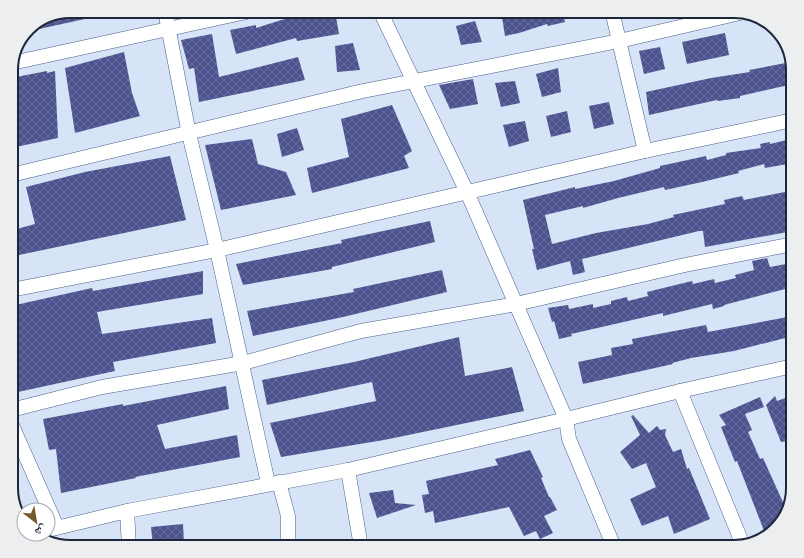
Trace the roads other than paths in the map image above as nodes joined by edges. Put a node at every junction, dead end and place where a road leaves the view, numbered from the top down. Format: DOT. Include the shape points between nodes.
graph roads {
  1 [pos="166,18"];
  2 [pos="221,18"];
  3 [pos="383,18"];
  4 [pos="614,18"];
  5 [pos="718,18"];
  6 [pos="169,30"];
  7 [pos="619,41"];
  8 [pos="19,63"];
  9 [pos="415,82"];
  10 [pos="786,121"];
  11 [pos="188,134"];
  12 [pos="645,150"];
  13 [pos="18,173"];
  14 [pos="467,192"];
  15 [pos="786,245"];
  16 [pos="217,250"];
  17 [pos="18,289"];
  18 [pos="516,304"];
  19 [pos="243,363"];
  20 [pos="786,370"];
  21 [pos="680,391"];
  22 [pos="18,408"];
  23 [pos="566,419"];
  24 [pos="18,441"];
  25 [pos="348,470"];
  26 [pos="274,483"];
  27 [pos="42,502"];
  28 [pos="127,512"];
  29 [pos="56,527"];
  30 [pos="129,540"];
  31 [pos="288,540"];
  32 [pos="360,540"];
  33 [pos="611,540"];
  34 [pos="741,540"];
  1 -- 6 [label="street"];
  2 -- 6 [label="street"];
  3 -- 9 [label="street"];
  4 -- 7 [label="street"];
  5 -- 7 [label="street"];
  6 -- 8 [label="street"];
  6 -- 11 [label="street"];
  7 -- 9 [label="street"];
  7 -- 12 [label="street"];
  9 -- 11 [label="street" via="363,91"];
  9 -- 14 [label="street"];
  10 -- 12 [label="street"];
  11 -- 13 [label="street"];
  11 -- 16 [label="street"];
  12 -- 14 [label="street"];
  14 -- 16 [label="street"];
  14 -- 18 [label="street"];
  15 -- 18 [label="street" via="685,265"];
  16 -- 17 [label="street"];
  16 -- 19 [label="street"];
  18 -- 19 [label="street" via="361,331"];
  18 -- 23 [label="street"];
  19 -- 22 [label="street" via="102,387"];
  19 -- 26 [label="street"];
  20 -- 21 [label="street"];
  21 -- 23 [label="street"];
  21 -- 34 [label="street"];
  23 -- 25 [label="street"];
  23 -- 33 [label="street" via="569,440"];
  24 -- 27 [label="street"];
  25 -- 26 [label="street"];
  25 -- 32 [label="street"];
  26 -- 28 [label="street"];
  26 -- 31 [label="street" via="288,516"];
  28 -- 29 [label="street"];
  28 -- 30 [label="street"];
}
